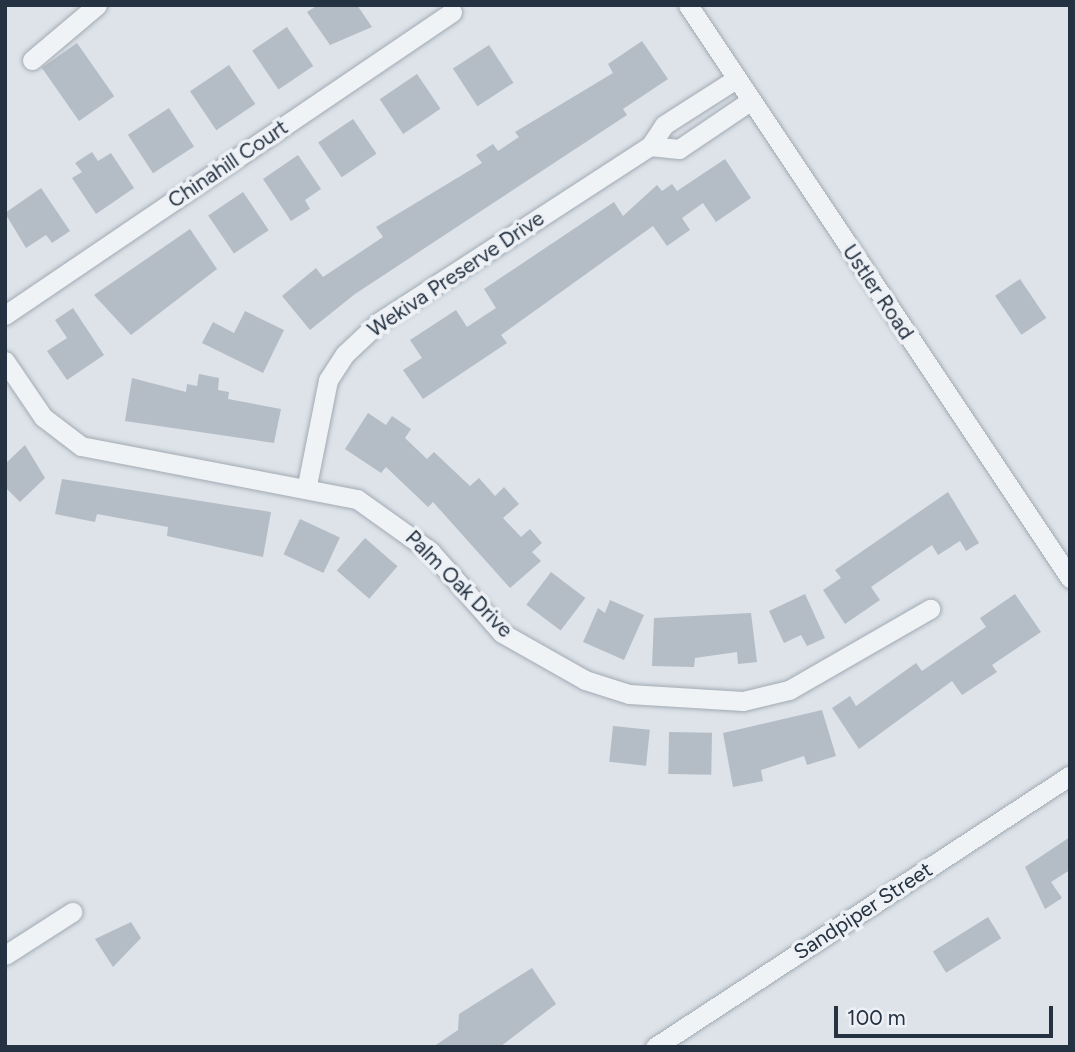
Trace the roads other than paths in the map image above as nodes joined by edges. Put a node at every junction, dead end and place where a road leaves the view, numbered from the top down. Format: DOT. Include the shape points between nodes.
graph roads {
  1 [pos="97,5"];
  2 [pos="688,5"];
  3 [pos="452,12"];
  4 [pos="32,61"];
  5 [pos="736,79"];
  6 [pos="750,101"];
  7 [pos="689,109"];
  8 [pos="704,132"];
  9 [pos="650,146"];
  10 [pos="5,315"];
  11 [pos="5,361"];
  12 [pos="307,485"];
  13 [pos="1070,578"];
  14 [pos="930,609"];
  15 [pos="1070,775"];
  16 [pos="72,912"];
  17 [pos="5,955"];
  18 [pos="655,1047"];
  1 -- 4 [label="street"];
  2 -- 5 [label="street, Ustler Road"];
  3 -- 10 [label="street, Chinahill Court"];
  5 -- 6 [label="street, Ustler Road"];
  5 -- 7 [label="street, Wekiva Preserve Drive"];
  6 -- 8 [label="street"];
  6 -- 13 [label="street, Ustler Road"];
  7 -- 8 [label="street"];
  7 -- 9 [label="street, Wekiva Preserve Drive" via="664,125"];
  8 -- 9 [label="street" via="679,149"];
  9 -- 12 [label="street, Wekiva Preserve Drive" via="379,322 345,354 328,380"];
  11 -- 12 [label="street, Palm Oak Drive" via="43,417 81,446"];
  12 -- 14 [label="street, Palm Oak Drive" via="357,499 399,524 502,633 585,680 629,694 743,701 789,690"];
  15 -- 18 [label="street, Sandpiper Street"];
  16 -- 17 [label="street"];
}
